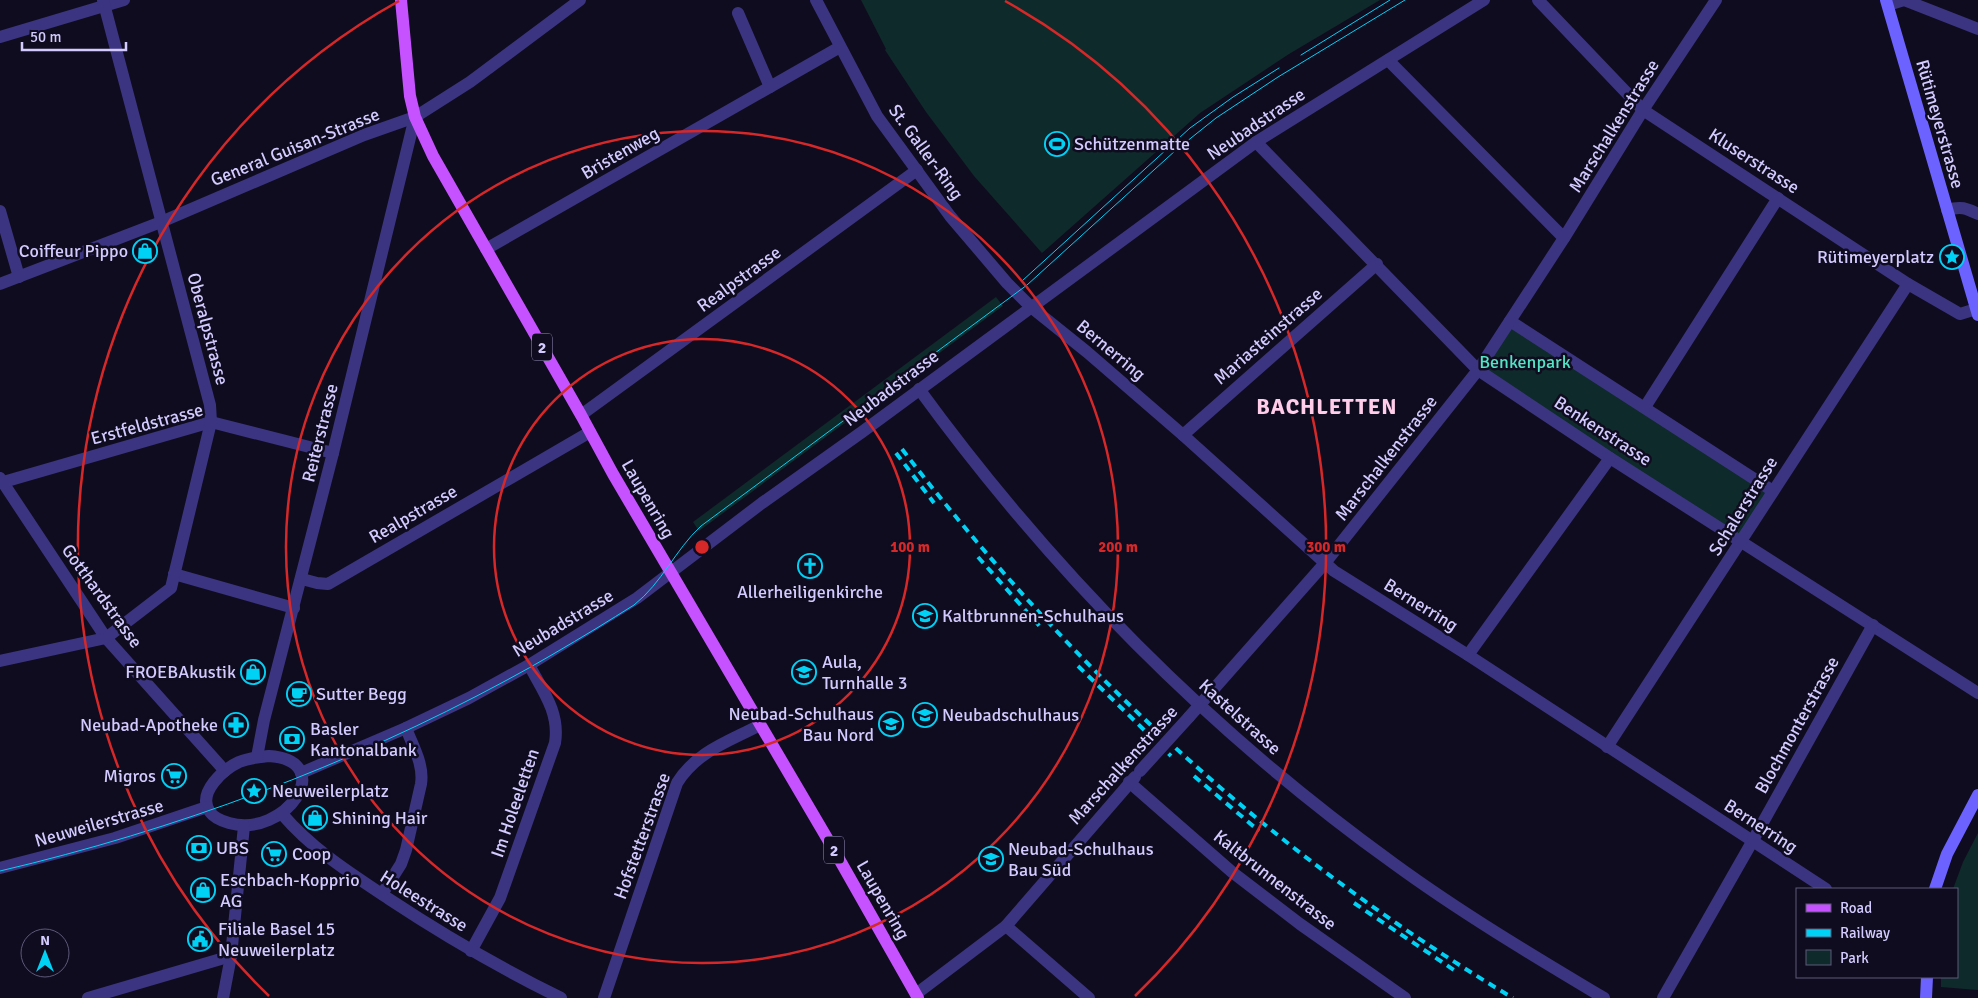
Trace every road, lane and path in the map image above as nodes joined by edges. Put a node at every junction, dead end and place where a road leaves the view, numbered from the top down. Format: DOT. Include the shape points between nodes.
graph roads {
  1 [pos="124,0"];
  2 [pos="402,0"];
  3 [pos="580,0"];
  4 [pos="816,0"];
  5 [pos="1484,0"];
  6 [pos="1538,0"];
  7 [pos="1716,0"];
  8 [pos="104,3"];
  9 [pos="1887,3"];
  10 [pos="738,13"];
  11 [pos="1978,29"];
  12 [pos="0,37"];
  13 [pos="840,47"];
  14 [pos="1388,60"];
  15 [pos="770,87"];
  16 [pos="1643,110"];
  17 [pos="415,117"];
  18 [pos="1256,142"];
  19 [pos="917,170"];
  20 [pos="1778,198"];
  21 [pos="1948,210"];
  22 [pos="0,212"];
  23 [pos="1978,214"];
  24 [pos="162,222"];
  25 [pos="1564,238"];
  26 [pos="486,249"];
  27 [pos="1377,264"];
  28 [pos="19,277"];
  29 [pos="0,284"];
  30 [pos="1908,284"];
  31 [pos="1031,307"];
  32 [pos="1977,312"];
  33 [pos="1510,321"];
  34 [pos="1478,370"];
  35 [pos="919,388"];
  36 [pos="1645,408"];
  37 [pos="581,415"];
  38 [pos="211,422"];
  39 [pos="590,432"];
  40 [pos="1183,435"];
  41 [pos="333,453"];
  42 [pos="1610,458"];
  43 [pos="1,481"];
  44 [pos="1773,491"];
  45 [pos="1743,541"];
  46 [pos="1325,563"];
  47 [pos="672,573"];
  48 [pos="174,574"];
  49 [pos="302,579"];
  50 [pos="294,608"];
  51 [pos="1873,625"];
  52 [pos="106,638"];
  53 [pos="1468,655"];
  54 [pos="0,661"];
  55 [pos="528,666"];
  56 [pos="1978,693"];
  57 [pos="1199,705"];
  58 [pos="760,725"];
  59 [pos="406,728"];
  60 [pos="1607,747"];
  61 [pos="257,757"];
  62 [pos="225,771"];
  63 [pos="301,772"];
  64 [pos="1130,782"];
  65 [pos="1978,795"];
  66 [pos="206,807"];
  67 [pos="282,814"];
  68 [pos="244,826"];
  69 [pos="1752,842"];
  70 [pos="0,868"];
  71 [pos="1824,888"];
  72 [pos="1935,888"];
  73 [pos="382,894"];
  74 [pos="1006,926"];
  75 [pos="471,951"];
  76 [pos="231,956"];
  77 [pos="1927,978"];
  78 [pos="917,996"];
  79 [pos="88,998"];
  80 [pos="223,998"];
  81 [pos="561,998"];
  82 [pos="604,998"];
  83 [pos="1089,998"];
  84 [pos="1405,998"];
  85 [pos="1604,998"];
  86 [pos="1662,998"];
  87 [pos="1926,998"];
  1 -- 8 [label="street"];
  2 -- 17 [label="main road, 2" via="410,96"];
  3 -- 17 [label="street, General Guisan-Strasse" via="463,87"];
  4 -- 13 [label="street, St. Galler-Ring"];
  5 -- 14 [label="street, Neubadstrasse"];
  6 -- 16 [label="street, Kluserstrasse"];
  7 -- 16 [label="street, Marschalkenstrasse"];
  8 -- 12 [label="street"];
  8 -- 24 [label="street, Oberalpstrasse"];
  9 -- 11 [label="street" via="1904,0"];
  9 -- 21 [label="main road, Rütimeyerstrasse"];
  10 -- 15 [label="street"];
  13 -- 15 [label="street, Bristenweg"];
  13 -- 19 [label="street, St. Galler-Ring" via="878,116"];
  14 -- 18 [label="street, Neubadstrasse"];
  14 -- 25 [label="street"];
  15 -- 26 [label="street, Bristenweg"];
  16 -- 20 [label="street, Kluserstrasse"];
  16 -- 25 [label="street, Marschalkenstrasse"];
  17 -- 24 [label="street, General Guisan-Strasse" via="364,135"];
  17 -- 26 [label="main road, Laupenring / 2" via="433,156"];
  17 -- 41 [label="street, Reiterstrasse"];
  18 -- 27 [label="street, Benkenstrasse"];
  18 -- 31 [label="street, Neubadstrasse"];
  19 -- 31 [label="street, St. Galler-Ring" via="950,216"];
  19 -- 37 [label="street, Realpstrasse"];
  20 -- 30 [label="street, Kluserstrasse"];
  20 -- 36 [label="street"];
  21 -- 23 [label="street" via="1964,207"];
  21 -- 32 [label="main road, Rütimeyerstrasse"];
  22 -- 28 [label="street"];
  24 -- 28 [label="street, General Guisan-Strasse"];
  24 -- 38 [label="street, Oberalpstrasse" via="210,405"];
  25 -- 33 [label="street, Marschalkenstrasse"];
  26 -- 37 [label="main road, Laupenring / 2"];
  27 -- 34 [label="street, Benkenstrasse"];
  27 -- 40 [label="street, Mariasteinstrasse"];
  28 -- 29 [label="street, General Guisan-Strasse"];
  30 -- 32 [label="street, Kluserstrasse" via="1960,314"];
  30 -- 44 [label="street, Schalerstrasse"];
  31 -- 35 [label="street, Neubadstrasse"];
  31 -- 40 [label="street, Bernerring"];
  33 -- 34 [label="street, Marschalkenstrasse"];
  33 -- 36 [label="street"];
  34 -- 42 [label="street, Benkenstrasse"];
  34 -- 46 [label="street, Marschalkenstrasse"];
  35 -- 47 [label="street, Neubadstrasse"];
  35 -- 57 [label="street, Kastelstrasse" via="971,458 1054,558"];
  36 -- 44 [label="street"];
  37 -- 39 [label="main road, Laupenring / 2"];
  38 -- 41 [label="street, Erstfeldstrasse"];
  38 -- 43 [label="street, Erstfeldstrasse"];
  38 -- 48 [label="street, Oberalpstrasse"];
  39 -- 47 [label="main road, Laupenring / 2"];
  39 -- 49 [label="street, Realpstrasse" via="328,584"];
  40 -- 46 [label="street, Bernerring"];
  41 -- 49 [label="street, Reiterstrasse"];
  42 -- 45 [label="street, Benkenstrasse"];
  42 -- 53 [label="street"];
  43 -- 52 [label="street, Gotthardstrasse"];
  44 -- 45 [label="street, Schalerstrasse"];
  45 -- 51 [label="street, Benkenstrasse"];
  45 -- 60 [label="street, Schalerstrasse"];
  46 -- 53 [label="street, Bernerring"];
  46 -- 57 [label="street, Marschalkenstrasse"];
  47 -- 55 [label="street, Neubadstrasse" via="614,614"];
  47 -- 58 [label="main road, Laupenring / 2"];
  48 -- 50 [label="street"];
  48 -- 52 [label="street, Oberalpstrasse" via="171,588"];
  49 -- 50 [label="street, Reiterstrasse"];
  50 -- 61 [label="street, Reiterstrasse"];
  51 -- 56 [label="street, Benkenstrasse"];
  51 -- 69 [label="street, Blochmonterstrasse"];
  52 -- 54 [label="street"];
  52 -- 62 [label="street, Gotthardstrasse"];
  53 -- 60 [label="street, Bernerring"];
  55 -- 59 [label="street, Neubadstrasse"];
  55 -- 75 [label="street, Im Holeeletten" via="553,709 555,743 500,898"];
  57 -- 64 [label="street, Marschalkenstrasse, bridge"];
  57 -- 85 [label="street, Kastelstrasse" via="1315,804 1395,864 1476,919"];
  58 -- 78 [label="main road, Laupenring / 2"];
  58 -- 82 [label="street, Hofstetterstrasse" via="697,758 677,783"];
  59 -- 63 [label="street, Neubadstrasse"];
  59 -- 73 [label="street" via="423,774 422,784 401,864"];
  60 -- 69 [label="street, Bernerring"];
  61 -- 62 [label="street"];
  61 -- 63 [label="street" via="286,758"];
  62 -- 66 [label="street" via="210,789"];
  63 -- 67 [label="street" via="299,792"];
  64 -- 74 [label="street, Marschalkenstrasse"];
  64 -- 84 [label="street, Kaltbrunnenstrasse" via="1240,878"];
  65 -- 72 [label="main road" via="1947,854"];
  66 -- 68 [label="street" via="219,820"];
  66 -- 70 [label="street, Neuweilerstrasse" via="115,838"];
  67 -- 68 [label="street" via="260,824"];
  67 -- 73 [label="street, Holeestrasse" via="316,848"];
  68 -- 76 [label="street"];
  69 -- 71 [label="street, Bernerring"];
  69 -- 86 [label="street, Blochmonterstrasse"];
  73 -- 75 [label="street, Holeestrasse"];
  74 -- 78 [label="street, Marschalkenstrasse"];
  74 -- 83 [label="street"];
  75 -- 81 [label="street, Holeestrasse"];
  76 -- 79 [label="street"];
  76 -- 80 [label="street"];
  77 -- 87 [label="main road"];
}
